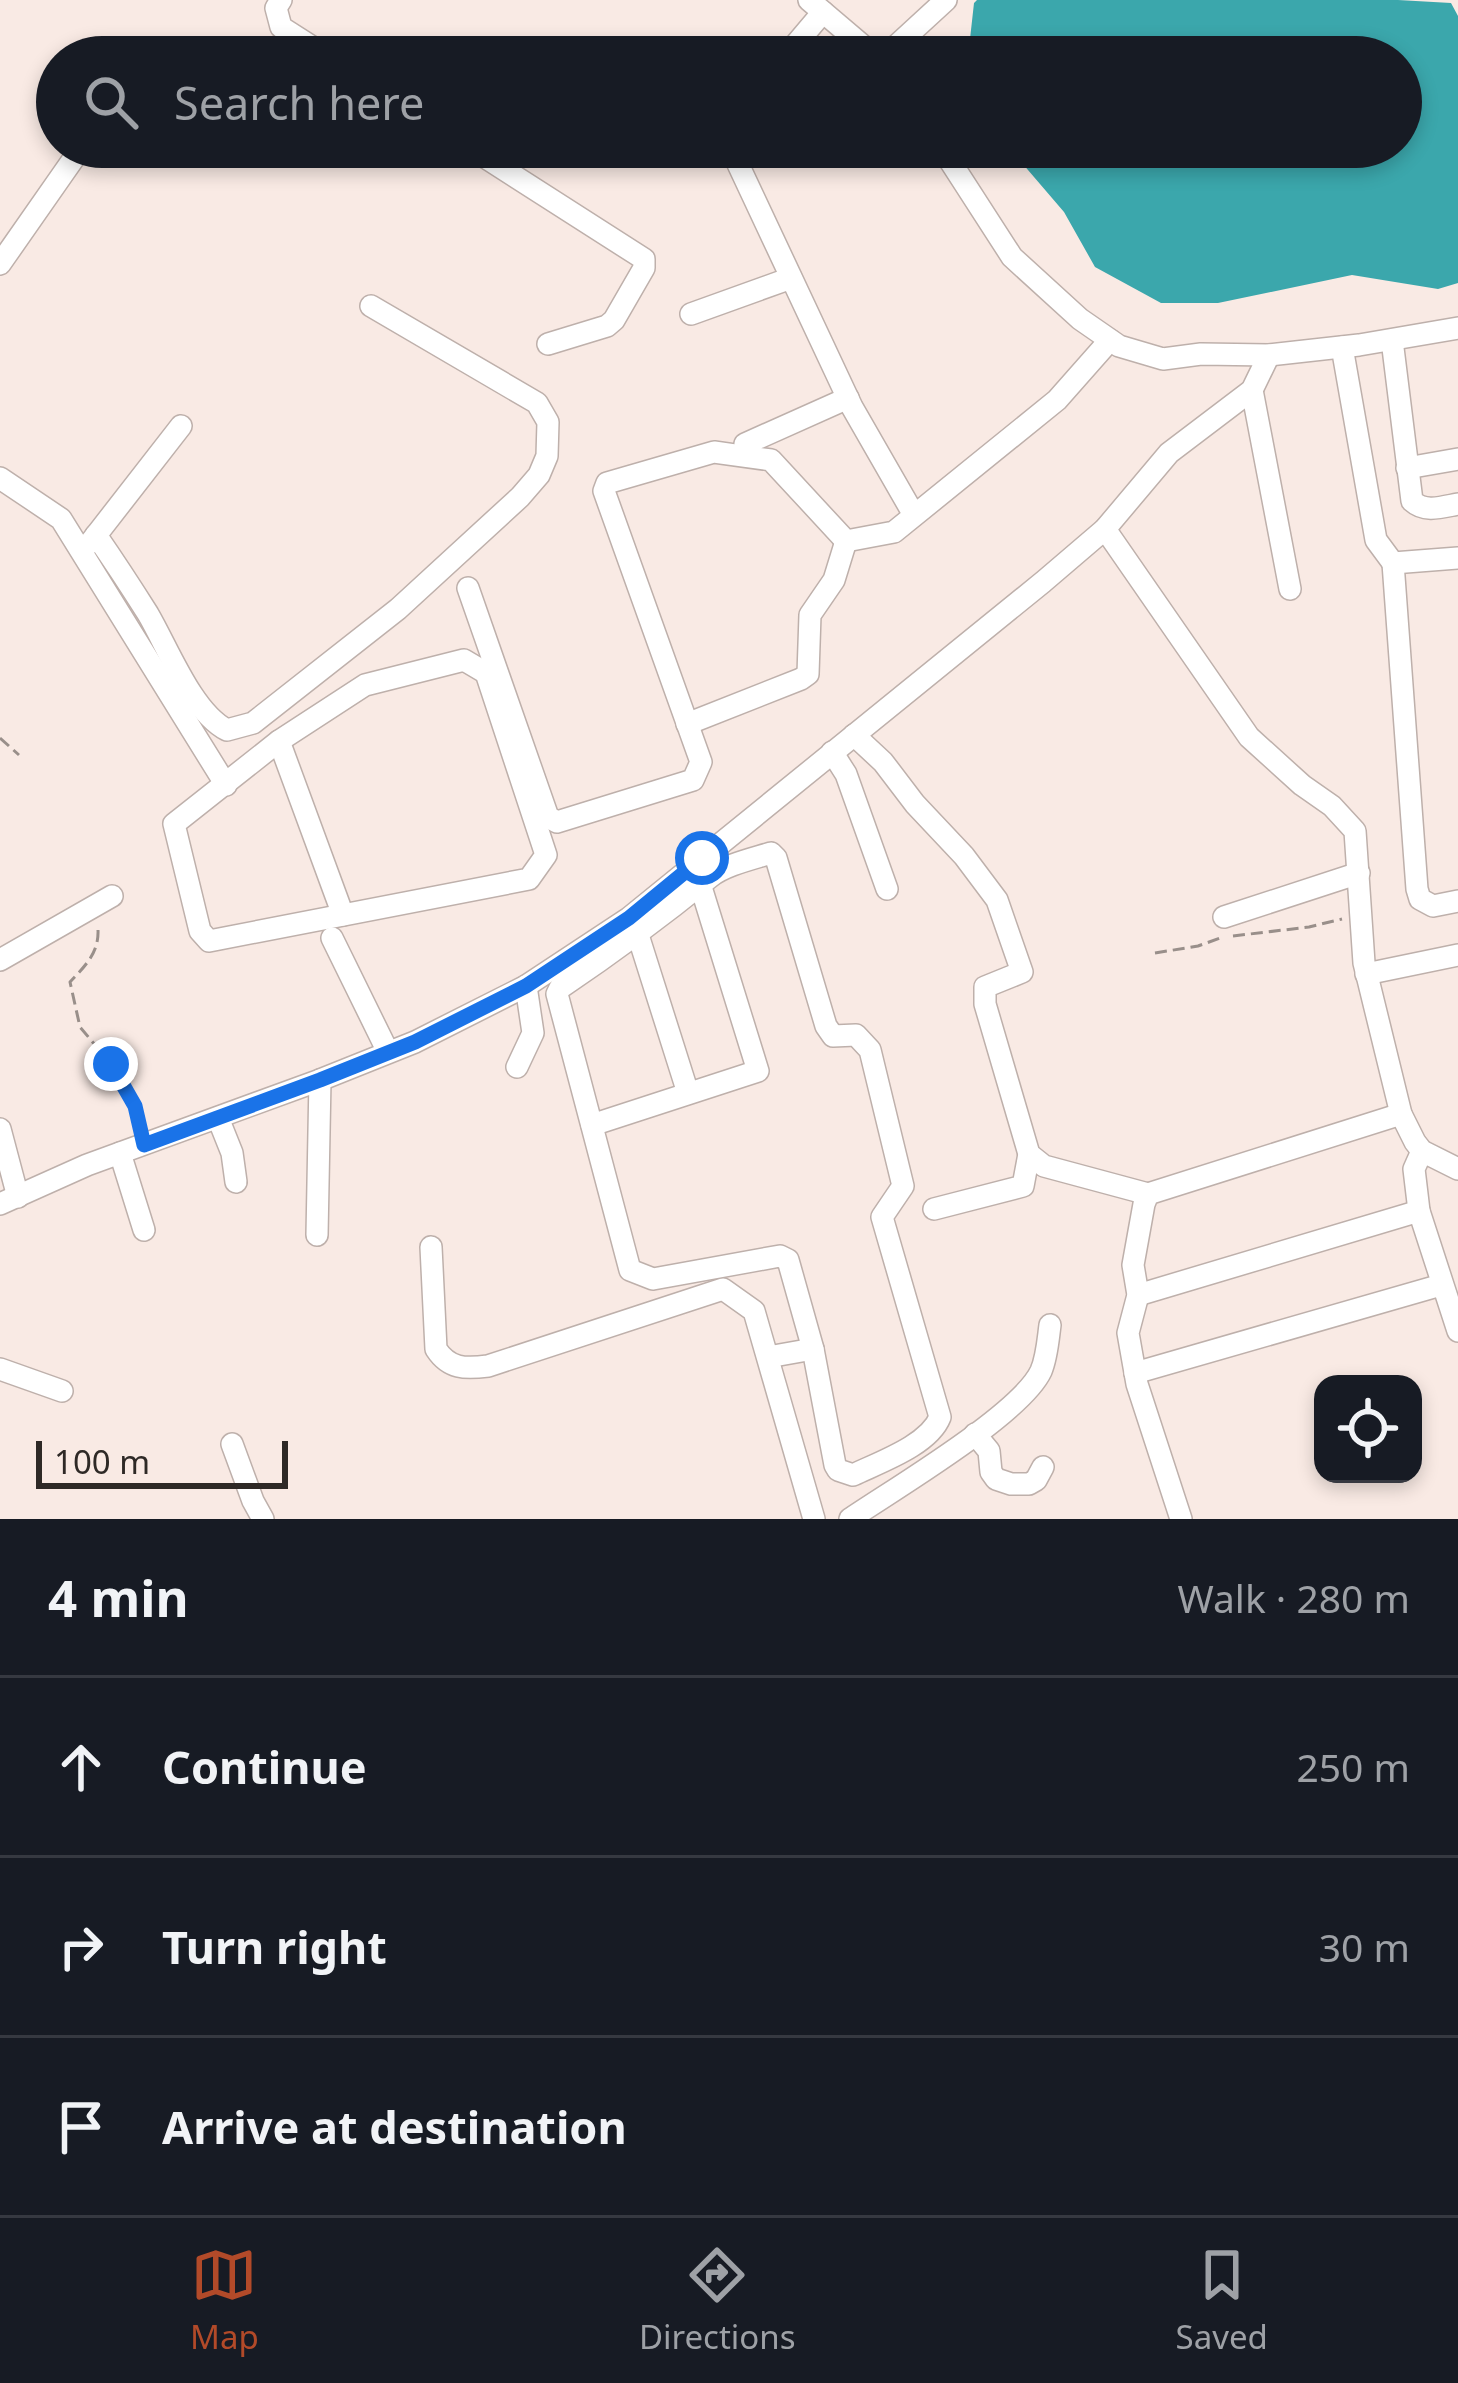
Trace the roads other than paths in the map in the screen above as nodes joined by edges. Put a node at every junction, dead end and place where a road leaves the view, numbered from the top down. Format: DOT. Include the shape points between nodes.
graph roads {
  1 [pos="281,0"];
  2 [pos="946,0"];
  3 [pos="816,6"];
  4 [pos="295,36"];
  5 [pos="798,36"];
  6 [pos="854,36"];
  7 [pos="904,36"];
  8 [pos="67,168"];
  9 [pos="502,168"];
  10 [pos="740,168"];
  11 [pos="955,168"];
  12 [pos="0,264"];
  13 [pos="791,278"];
  14 [pos="370,306"];
  15 [pos="691,314"];
  16 [pos="1458,328"];
  17 [pos="1110,340"];
  18 [pos="1392,340"];
  19 [pos="548,344"];
  20 [pos="1342,347"];
  21 [pos="1269,356"];
  22 [pos="1252,390"];
  23 [pos="848,398"];
  24 [pos="182,426"];
  25 [pos="745,443"];
  26 [pos="1458,459"];
  27 [pos="1407,469"];
  28 [pos="0,478"];
  29 [pos="1458,504"];
  30 [pos="914,515"];
  31 [pos="1105,529"];
  32 [pos="846,542"];
  33 [pos="89,544"];
  34 [pos="1458,558"];
  35 [pos="1393,563"];
  36 [pos="468,588"];
  37 [pos="1290,590"];
  38 [pos="687,724"];
  39 [pos="854,735"];
  40 [pos="279,741"];
  41 [pos="832,752"];
  42 [pos="226,785"];
  43 [pos="1359,873"];
  44 [pos="701,887"];
  45 [pos="886,889"];
  46 [pos="102,901"];
  47 [pos="1458,901"];
  48 [pos="343,915"];
  49 [pos="1224,917"];
  50 [pos="638,935"];
  51 [pos="332,938"];
  52 [pos="1458,955"];
  53 [pos="0,960"];
  54 [pos="1366,974"];
  55 [pos="526,986"];
  56 [pos="388,1052"];
  57 [pos="517,1067"];
  58 [pos="320,1080"];
  59 [pos="688,1093"];
  60 [pos="1401,1114"];
  61 [pos="218,1118"];
  62 [pos="592,1125"];
  63 [pos="0,1129"];
  64 [pos="1422,1150"];
  65 [pos="120,1154"];
  66 [pos="1030,1154"];
  67 [pos="1458,1169"];
  68 [pos="236,1182"];
  69 [pos="1148,1194"];
  70 [pos="9,1201"];
  71 [pos="934,1209"];
  72 [pos="1419,1211"];
  73 [pos="144,1230"];
  74 [pos="317,1235"];
  75 [pos="431,1247"];
  76 [pos="1441,1285"];
  77 [pos="1138,1295"];
  78 [pos="1051,1325"];
  79 [pos="1458,1331"];
  80 [pos="813,1349"];
  81 [pos="768,1357"];
  82 [pos="0,1369"];
  83 [pos="1135,1372"];
  84 [pos="62,1390"];
  85 [pos="976,1434"];
  86 [pos="232,1444"];
  87 [pos="1043,1467"];
  88 [pos="263,1519"];
  89 [pos="814,1519"];
  90 [pos="850,1519"];
  91 [pos="1181,1519"];
  1 -- 4 [label="street" via="281,27"];
  2 -- 7 [label="street"];
  3 -- 5 [label="street"];
  3 -- 6 [label="street"];
  8 -- 12 [label="street"];
  9 -- 19 [label="street" via="644,259 614,320"];
  10 -- 13 [label="street"];
  11 -- 17 [label="street" via="1012,257"];
  13 -- 15 [label="street"];
  13 -- 23 [label="street"];
  14 -- 33 [label="street" via="537,404 548,422 539,475 398,609 253,723 226,730 196,700 151,619"];
  16 -- 18 [label="street"];
  17 -- 21 [label="street" via="1163,359"];
  17 -- 30 [label="street" via="1057,400"];
  18 -- 20 [label="street"];
  18 -- 27 [label="street"];
  20 -- 21 [label="street"];
  20 -- 35 [label="street" via="1376,540"];
  21 -- 22 [label="street"];
  22 -- 31 [label="street" via="1169,453"];
  22 -- 37 [label="street"];
  23 -- 25 [label="street"];
  23 -- 30 [label="street"];
  24 -- 33 [label="street"];
  26 -- 27 [label="street"];
  27 -- 29 [label="street" via="1419,508"];
  28 -- 33 [label="street"];
  30 -- 32 [label="street" via="894,532"];
  31 -- 39 [label="street"];
  31 -- 43 [label="street" via="1249,737 1355,831"];
  32 -- 38 [label="street" via="834,580 810,615 808,674"];
  32 -- 38 [label="street" via="771,460 714,452 607,483"];
  33 -- 42 [label="street"];
  34 -- 35 [label="street"];
  35 -- 47 [label="street" via="1417,889 1433,906"];
  36 -- 38 [label="street" via="548,817 557,822 693,780 700,762"];
  39 -- 41 [label="street"];
  39 -- 66 [label="street" via="997,900 1022,972 985,987 986,1004"];
  40 -- 42 [label="street"];
  40 -- 48 [label="street"];
  40 -- 48 [label="street" via="365,686 464,659 486,673 545,855 530,879"];
  41 -- 45 [label="street"];
  41 -- 55 [label="street" via="629,918"];
  42 -- 48 [label="street" via="175,824 200,932 208,940"];
  43 -- 49 [label="street"];
  43 -- 54 [label="street"];
  44 -- 50 [label="street"];
  44 -- 59 [label="street" via="758,1071"];
  44 -- 80 [label="street" via="712,874 771,853 826,1026 833,1036 856,1035 870,1050 903,1186 882,1217 940,1417 935,1430 853,1475 838,1470"];
  46 -- 53 [label="street"];
  50 -- 59 [label="street"];
  50 -- 62 [label="street" via="557,994"];
  51 -- 56 [label="street"];
  52 -- 54 [label="street"];
  54 -- 60 [label="street"];
  55 -- 56 [label="street"];
  55 -- 57 [label="street" via="533,1034"];
  56 -- 58 [label="street"];
  58 -- 61 [label="street"];
  58 -- 74 [label="street"];
  59 -- 62 [label="street"];
  60 -- 64 [label="street"];
  60 -- 69 [label="street"];
  61 -- 65 [label="street"];
  61 -- 68 [label="street"];
  62 -- 80 [label="street" via="629,1270 653,1280 780,1256 788,1260"];
  63 -- 70 [label="street"];
  64 -- 67 [label="street"];
  64 -- 72 [label="street" via="1414,1169"];
  65 -- 70 [label="street"];
  65 -- 73 [label="street"];
  66 -- 69 [label="street" via="1044,1166"];
  66 -- 71 [label="street" via="1023,1186"];
  69 -- 77 [label="street" via="1133,1265"];
  72 -- 76 [label="street"];
  72 -- 77 [label="street"];
  75 -- 81 [label="street" via="436,1349 457,1368 488,1366 723,1288 754,1311"];
  76 -- 79 [label="street"];
  76 -- 83 [label="street"];
  77 -- 83 [label="street" via="1128,1333"];
  78 -- 85 [label="street" via="1032,1386"];
  80 -- 81 [label="street"];
  81 -- 89 [label="street"];
  82 -- 84 [label="street"];
  83 -- 91 [label="street"];
  85 -- 87 [label="street" via="996,1479 1029,1484"];
  85 -- 90 [label="street"];
  86 -- 88 [label="street"];
}
